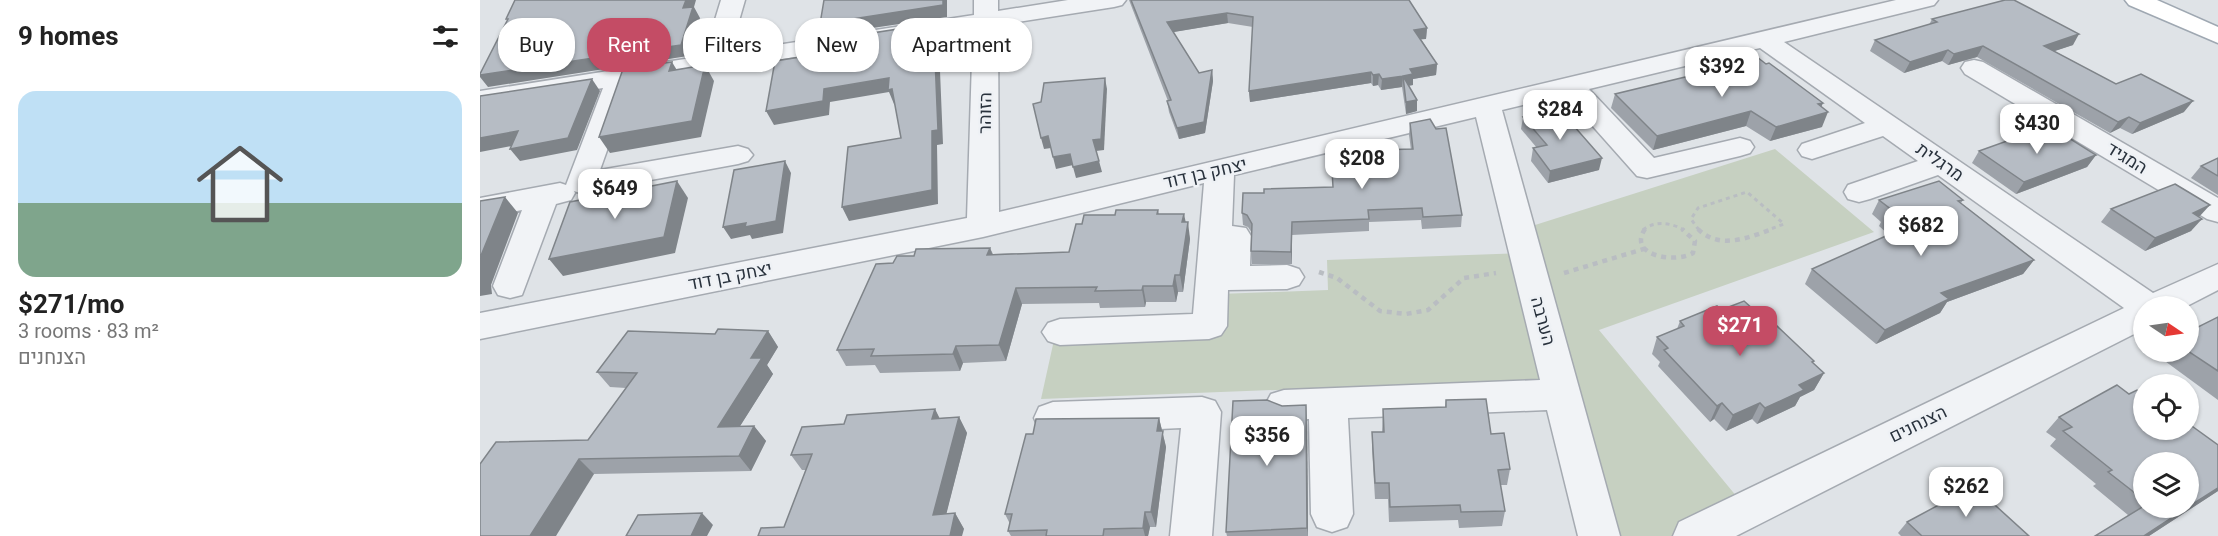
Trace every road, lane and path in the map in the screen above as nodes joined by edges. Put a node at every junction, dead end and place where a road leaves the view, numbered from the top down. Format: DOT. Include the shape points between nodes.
graph roads {
  1 [pos="733,0"];
  2 [pos="1114,0"];
  3 [pos="1926,0"];
  4 [pos="2137,0"];
  5 [pos="2179,0"];
  6 [pos="986,10"];
  7 [pos="2218,17"];
  8 [pos="728,18"];
  9 [pos="2218,36"];
  10 [pos="1764,39"];
  11 [pos="783,49"];
  12 [pos="683,67"];
  13 [pos="1974,68"];
  14 [pos="620,77"];
  15 [pos="1571,85"];
  16 [pos="480,99"];
  17 [pos="1487,105"];
  18 [pos="1888,125"];
  19 [pos="1740,147"];
  20 [pos="1812,150"];
  21 [pos="738,155"];
  22 [pos="1942,163"];
  23 [pos="1229,167"];
  24 [pos="1859,192"];
  25 [pos="480,208"];
  26 [pos="2218,212"];
  27 [pos="983,226"];
  28 [pos="1699,233"];
  29 [pos="1690,235"];
  30 [pos="1647,249"];
  31 [pos="1497,273"];
  32 [pos="1298,275"];
  33 [pos="2218,276"];
  34 [pos="1533,283"];
  35 [pos="510,286"];
  36 [pos="2177,296"];
  37 [pos="2133,297"];
  38 [pos="2133,318"];
  39 [pos="480,326"];
  40 [pos="1060,332"];
  41 [pos="1562,394"];
  42 [pos="1328,403"];
  43 [pos="1284,405"];
  44 [pos="1053,418"];
  45 [pos="1332,514"];
  46 [pos="1191,536"];
  47 [pos="1599,536"];
  48 [pos="1694,536"];
  1 -- 8 [label="street"];
  2 -- 6 [label="street"];
  3 -- 10 [label="street, יצחק בן דוד"];
  4 -- 9 [label="main road"];
  5 -- 7 [label="main road"];
  6 -- 11 [label="street"];
  6 -- 27 [label="street, הזוהר"];
  10 -- 15 [label="street, יצחק בן דוד"];
  10 -- 18 [label="street, מרגלית"];
  12 -- 14 [label="street"];
  13 -- 26 [label="street, המגיד"];
  14 -- 16 [label="street"];
  14 -- 21 [label="street" via="580,183"];
  15 -- 17 [label="street, יצחק בן דוד"];
  15 -- 19 [label="street" via="1647,169"];
  17 -- 23 [label="street, יצחק בן דוד"];
  17 -- 34 [label="street, הערבה"];
  18 -- 20 [label="street"];
  18 -- 22 [label="street, מרגלית"];
  22 -- 24 [label="street"];
  22 -- 37 [label="street, מרגלית"];
  23 -- 27 [label="street, יצחק בן דוד"];
  23 -- 32 [label="street" via="1233,279"];
  23 -- 40 [label="street" via="1209,326"];
  25 -- 35 [label="street" via="552,194"];
  27 -- 39 [label="street, יצחק בן דוד"];
  28 -- 28 [label="path" via="1691,219 1698,208 1747,192 1784,224 1734,242 1716,241"];
  28 -- 29 [label="path"];
  29 -- 30 [label="path" via="1695,241 1693,253 1680,260 1662,258"];
  29 -- 30 [label="path" via="1669,224 1653,225 1642,232 1642,243"];
  30 -- 34 [label="path"];
  31 -- 32 [label="path" via="1464,278 1428,310 1406,314 1380,311 1336,278 1321,272"];
  33 -- 36 [label="street"];
  34 -- 41 [label="street, הערבה"];
  38 -- 48 [label="street, הצנחנים"];
  41 -- 42 [label="street"];
  41 -- 47 [label="street, הערבה"];
  42 -- 43 [label="street"];
  42 -- 45 [label="street"];
  44 -- 46 [label="street" via="1202,412"];
}
